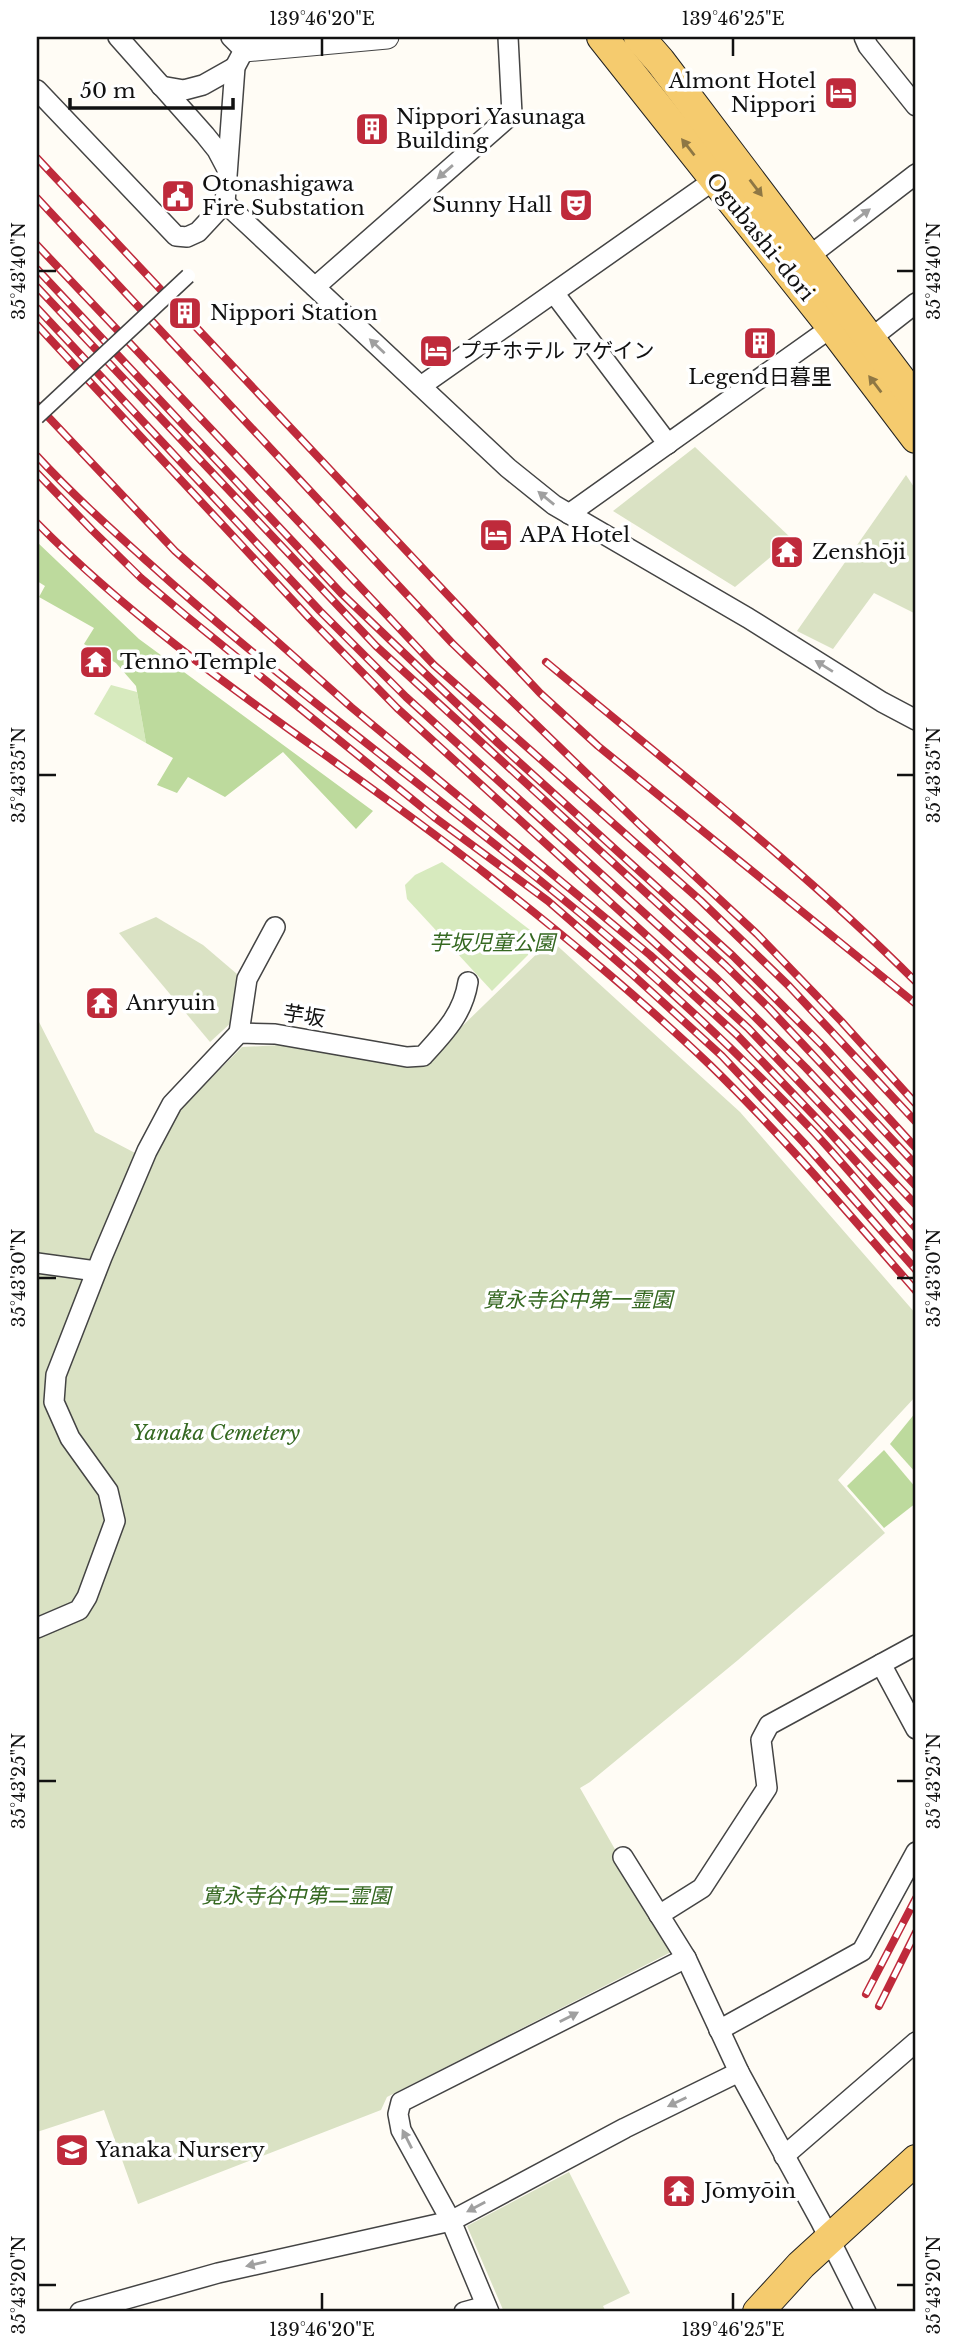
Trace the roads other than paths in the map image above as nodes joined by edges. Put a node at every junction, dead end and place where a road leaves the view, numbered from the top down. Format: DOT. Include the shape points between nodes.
graph roads {
  1 [pos="118,37"];
  2 [pos="387,37"];
  3 [pos="508,37"];
  4 [pos="602,37"];
  5 [pos="639,37"];
  6 [pos="864,37"];
  7 [pos="241,48"];
  8 [pos="161,86"];
  9 [pos="37,90"];
  10 [pos="916,106"];
  11 [pos="227,169"];
  12 [pos="916,174"];
  13 [pos="714,180"];
  14 [pos="225,203"];
  15 [pos="808,257"];
  16 [pos="188,276"];
  17 [pos="315,287"];
  18 [pos="554,293"];
  19 [pos="916,303"];
  20 [pos="832,327"];
  21 [pos="870,339"];
  22 [pos="421,386"];
  23 [pos="916,400"];
  24 [pos="37,417"];
  25 [pos="916,438"];
  26 [pos="667,444"];
  27 [pos="569,514"];
  28 [pos="916,720"];
  29 [pos="275,927"];
  30 [pos="468,982"];
  31 [pos="239,1033"];
  32 [pos="37,1263"];
  33 [pos="96,1271"];
  34 [pos="37,1629"];
  35 [pos="916,1645"];
  36 [pos="881,1664"];
  37 [pos="916,1729"];
  38 [pos="916,1852"];
  39 [pos="623,1857"];
  40 [pos="659,1915"];
  41 [pos="686,1958"];
  42 [pos="719,2030"];
  43 [pos="916,2042"];
  44 [pos="739,2072"];
  45 [pos="784,2156"];
  46 [pos="916,2160"];
  47 [pos="451,2221"];
  48 [pos="829,2239"];
  49 [pos="106,2308"];
  50 [pos="487,2309"];
  51 [pos="80,2312"];
  52 [pos="464,2312"];
  53 [pos="758,2312"];
  54 [pos="866,2312"];
  1 -- 8 [label="street"];
  2 -- 7 [label="street"];
  3 -- 17 [label="street, one-way" via="512,114"];
  13 -- 4 [label="main road, Ogubashi-dori, one-way"];
  5 -- 15 [label="main road, Ogubashi-dori, one-way"];
  6 -- 10 [label="street"];
  7 -- 8 [label="street" via="203,85 184,90"];
  7 -- 11 [label="street"];
  8 -- 11 [label="street" via="217,150"];
  9 -- 14 [label="street" via="176,236 198,232"];
  11 -- 14 [label="street"];
  15 -- 12 [label="street, one-way"];
  13 -- 18 [label="street"];
  13 -- 20 [label="main road, Ogubashi-dori"];
  14 -- 17 [label="street"];
  15 -- 21 [label="main road, Ogubashi-dori"];
  16 -- 24 [label="street, bridge"];
  22 -- 17 [label="street, one-way"];
  18 -- 22 [label="street"];
  18 -- 26 [label="street"];
  19 -- 21 [label="street"];
  25 -- 20 [label="main road, Ogubashi-dori, one-way"];
  20 -- 26 [label="street"];
  21 -- 23 [label="main road, Ogubashi-dori"];
  27 -- 22 [label="street, one-way" via="508,468"];
  26 -- 27 [label="street"];
  28 -- 27 [label="street, one-way"];
  29 -- 31 [label="street" via="247,979"];
  30 -- 31 [label="street, 芋坂" via="465,1001 423,1056"];
  31 -- 33 [label="street" via="172,1104"];
  32 -- 33 [label="street"];
  33 -- 34 [label="street" via="55,1375 54,1402 70,1438 108,1491 115,1521 79,1610"];
  35 -- 36 [label="street"];
  36 -- 37 [label="street"];
  36 -- 40 [label="street" via="769,1725 761,1740 767,1787 702,1888"];
  38 -- 42 [label="street" via="862,1951"];
  39 -- 40 [label="street"];
  40 -- 41 [label="street"];
  41 -- 42 [label="street"];
  47 -- 41 [label="street, one-way" via="401,2130 401,2102"];
  42 -- 44 [label="street"];
  43 -- 45 [label="street"];
  44 -- 45 [label="street"];
  44 -- 47 [label="street, one-way"];
  45 -- 48 [label="street"];
  46 -- 48 [label="main road"];
  47 -- 49 [label="street, one-way" via="218,2273"];
  47 -- 50 [label="street"];
  48 -- 53 [label="main road"];
  48 -- 54 [label="street"];
  49 -- 51 [label="street"];
  50 -- 52 [label="street"];
}
